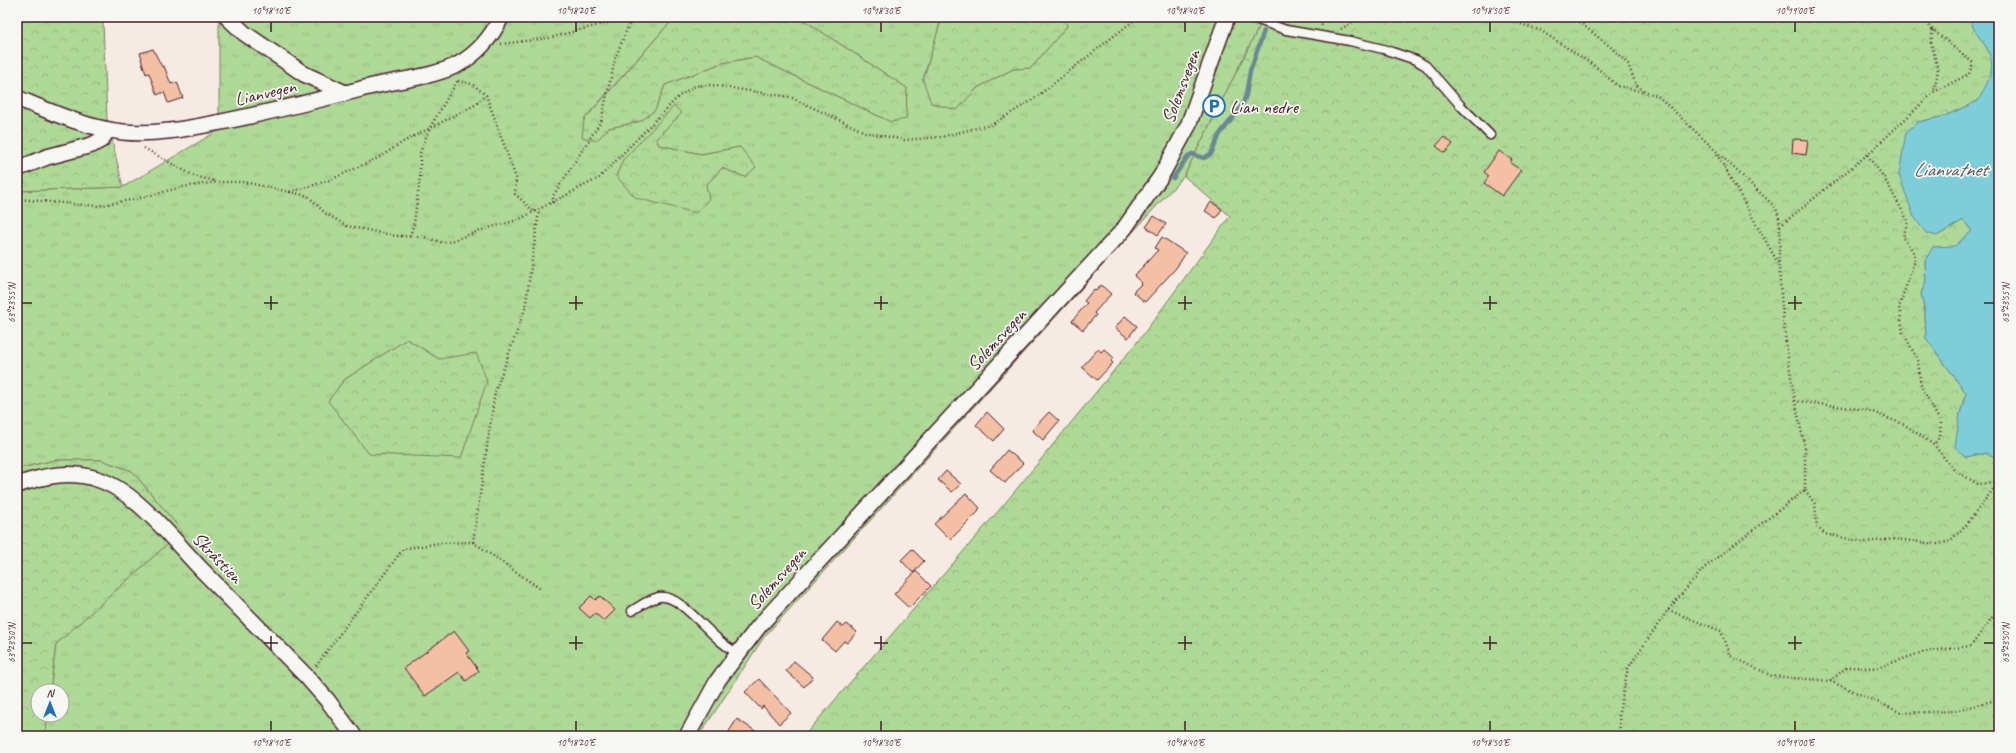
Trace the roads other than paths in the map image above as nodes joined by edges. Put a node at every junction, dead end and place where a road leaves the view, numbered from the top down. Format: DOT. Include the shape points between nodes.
graph roads {
  1 [pos="227,17"];
  2 [pos="501,17"];
  3 [pos="1227,17"];
  4 [pos="1250,17"];
  5 [pos="345,93"];
  6 [pos="17,98"];
  7 [pos="108,130"];
  8 [pos="1490,135"];
  9 [pos="17,169"];
  10 [pos="17,485"];
  11 [pos="632,611"];
  12 [pos="738,653"];
  13 [pos="354,736"];
  14 [pos="686,736"];
  1 -- 5 [label="street" via="244,33 304,74"];
  2 -- 5 [label="street, Lianvegen" via="481,46 455,66"];
  3 -- 12 [label="street, Solemsvegen" via="1188,126 1161,176 1124,229 830,548"];
  4 -- 8 [label="lane" via="1286,30 1350,41 1416,60 1426,66"];
  5 -- 7 [label="street, Lianvegen" via="197,127 124,132"];
  6 -- 7 [label="street, Lianvegen"];
  7 -- 9 [label="street" via="101,140 92,145 47,157"];
  10 -- 13 [label="street, Skråstien" via="65,474 82,475 111,484 148,514 307,677"];
  11 -- 12 [label="lane" via="650,600 670,598 731,651"];
  12 -- 14 [label="street, Solemsvegen" via="718,680"];
}
